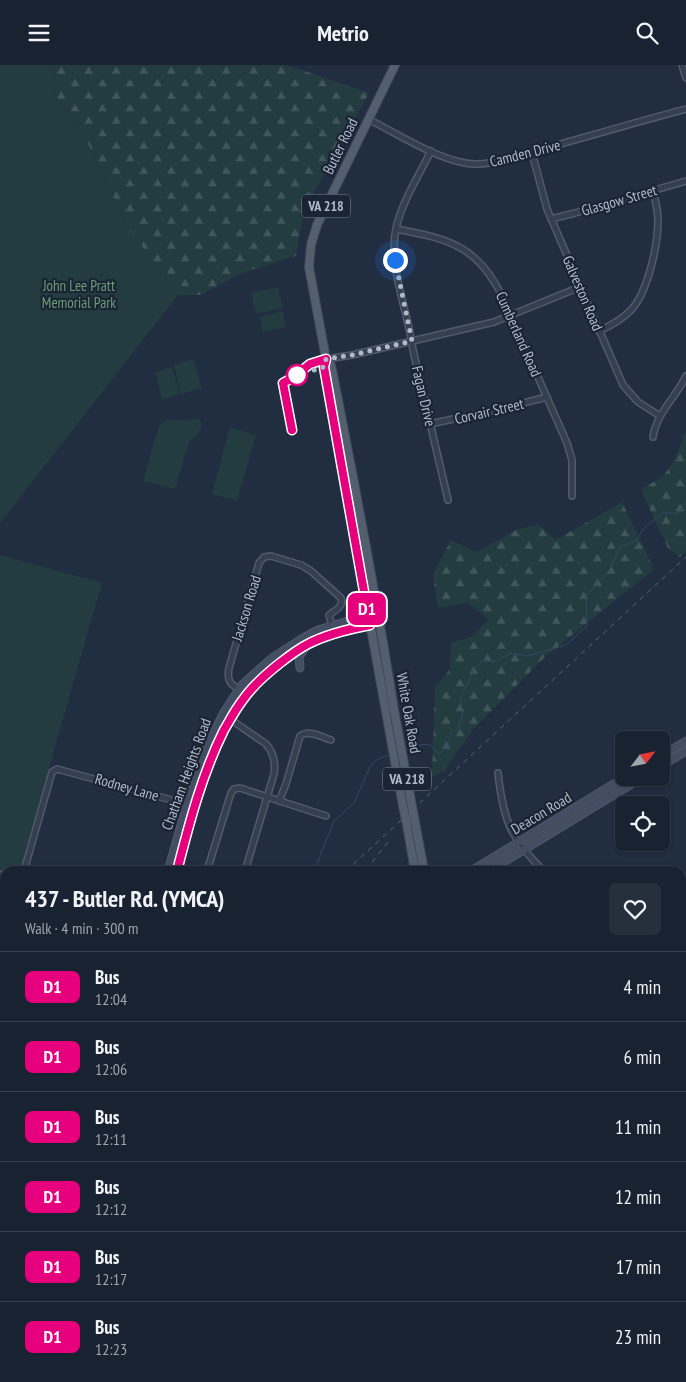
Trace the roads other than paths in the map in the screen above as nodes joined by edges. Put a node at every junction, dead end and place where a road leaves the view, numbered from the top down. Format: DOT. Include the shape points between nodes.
graph roads {
  1 [pos="395,65"];
  2 [pos="682,65"];
  3 [pos="686,78"];
  4 [pos="686,109"];
  5 [pos="368,119"];
  6 [pos="431,151"];
  7 [pos="532,153"];
  8 [pos="686,181"];
  9 [pos="653,190"];
  10 [pos="551,219"];
  11 [pos="396,229"];
  12 [pos="580,287"];
  13 [pos="511,317"];
  14 [pos="599,331"];
  15 [pos="412,341"];
  16 [pos="326,359"];
  17 [pos="686,377"];
  18 [pos="547,397"];
  19 [pos="660,416"];
  20 [pos="430,424"];
  21 [pos="653,437"];
  22 [pos="572,496"];
  23 [pos="448,500"];
  24 [pos="368,617"];
  25 [pos="378,618"];
  26 [pos="370,625"];
  27 [pos="332,626"];
  28 [pos="308,644"];
  29 [pos="276,666"];
  30 [pos="239,689"];
  31 [pos="222,714"];
  32 [pos="230,719"];
  33 [pos="331,740"];
  34 [pos="686,741"];
  35 [pos="670,751"];
  36 [pos="686,751"];
  37 [pos="670,761"];
  38 [pos="498,773"];
  39 [pos="615,783"];
  40 [pos="628,786"];
  41 [pos="267,797"];
  42 [pos="279,801"];
  43 [pos="187,804"];
  44 [pos="195,806"];
  45 [pos="326,816"];
  46 [pos="519,843"];
  47 [pos="524,849"];
  48 [pos="25,866"];
  49 [pos="169,866"];
  50 [pos="178,866"];
  51 [pos="208,866"];
  52 [pos="246,866"];
  53 [pos="414,866"];
  54 [pos="424,866"];
  55 [pos="480,866"];
  56 [pos="497,866"];
  57 [pos="539,866"];
  1 -- 5 [label="main road, Butler Road / VA 218"];
  2 -- 3 [label="street"];
  4 -- 7 [label="street, Camden Drive"];
  5 -- 6 [label="street, Camden Drive"];
  5 -- 16 [label="main road, Butler Road / VA 218" via="317,225 309,255"];
  6 -- 7 [label="street, Camden Drive" via="475,164"];
  6 -- 11 [label="street, Fagan Drive"];
  7 -- 10 [label="street, Galveston Road"];
  8 -- 9 [label="street, Glasgow Street"];
  9 -- 10 [label="street, Glasgow Street"];
  9 -- 14 [label="street" via="658,228 646,285 632,309"];
  10 -- 12 [label="street, Galveston Road"];
  11 -- 13 [label="street, Cumberland Road" via="442,239 474,256 493,278"];
  11 -- 15 [label="street, Fagan Drive" via="395,260"];
  12 -- 13 [label="street"];
  12 -- 14 [label="street, Galveston Road"];
  13 -- 15 [label="street"];
  13 -- 18 [label="street, Cumberland Road"];
  14 -- 19 [label="street, Galveston Road" via="627,390 638,402"];
  15 -- 16 [label="street"];
  15 -- 20 [label="street, Fagan Drive"];
  16 -- 24 [label="main road, Butler Road / VA 218" via="324,367"];
  16 -- 25 [label="main road, Butler Road / VA 218" via="331,365"];
  17 -- 19 [label="street"];
  18 -- 20 [label="street, Corvair Street"];
  18 -- 22 [label="street, Cumberland Road" via="570,451"];
  19 -- 21 [label="street"];
  20 -- 23 [label="street, Fagan Drive"];
  24 -- 25 [label="main road, Chatham Heights Road"];
  24 -- 26 [label="main road, VA 218"];
  24 -- 27 [label="main road, Chatham Heights Road"];
  25 -- 26 [label="main road, Chatham Heights Road"];
  25 -- 54 [label="main road, White Oak Road / VA 218, bridge"];
  26 -- 28 [label="main road, Chatham Heights Road"];
  26 -- 53 [label="main road, White Oak Road / VA 218, bridge"];
  27 -- 30 [label="main road, Chatham Heights Road" via="286,648"];
  27 -- 30 [label="street, Jackson Road" via="329,615 340,607 341,598 306,568 271,556 264,557 229,668 228,679"];
  28 -- 29 [label="main road, Chatham Heights Road"];
  28 -- 29 [label="main road" via="299,657 300,669 291,663"];
  29 -- 32 [label="main road, Chatham Heights Road" via="251,689"];
  30 -- 31 [label="main road, Chatham Heights Road"];
  31 -- 32 [label="street"];
  31 -- 43 [label="main road, Chatham Heights Road"];
  32 -- 41 [label="street" via="266,744 273,755 275,770"];
  32 -- 44 [label="main road, Chatham Heights Road" via="211,759"];
  33 -- 42 [label="street" via="309,733 300,736"];
  34 -- 35 [label="main road"];
  36 -- 37 [label="main road"];
  38 -- 46 [label="street" via="503,811"];
  39 -- 46 [label="main road, Deacon Road"];
  40 -- 47 [label="main road, Deacon Road"];
  41 -- 42 [label="street"];
  41 -- 51 [label="street" via="240,788 230,793"];
  41 -- 52 [label="street"];
  42 -- 45 [label="street"];
  43 -- 44 [label="street, Rodney Lane"];
  43 -- 48 [label="street, Rodney Lane" via="58,768 52,772"];
  43 -- 49 [label="main road, Chatham Heights Road"];
  44 -- 50 [label="main road, Chatham Heights Road"];
  46 -- 47 [label="street"];
  46 -- 55 [label="main road, Deacon Road"];
  47 -- 56 [label="main road, Deacon Road"];
  47 -- 57 [label="street"];
}
